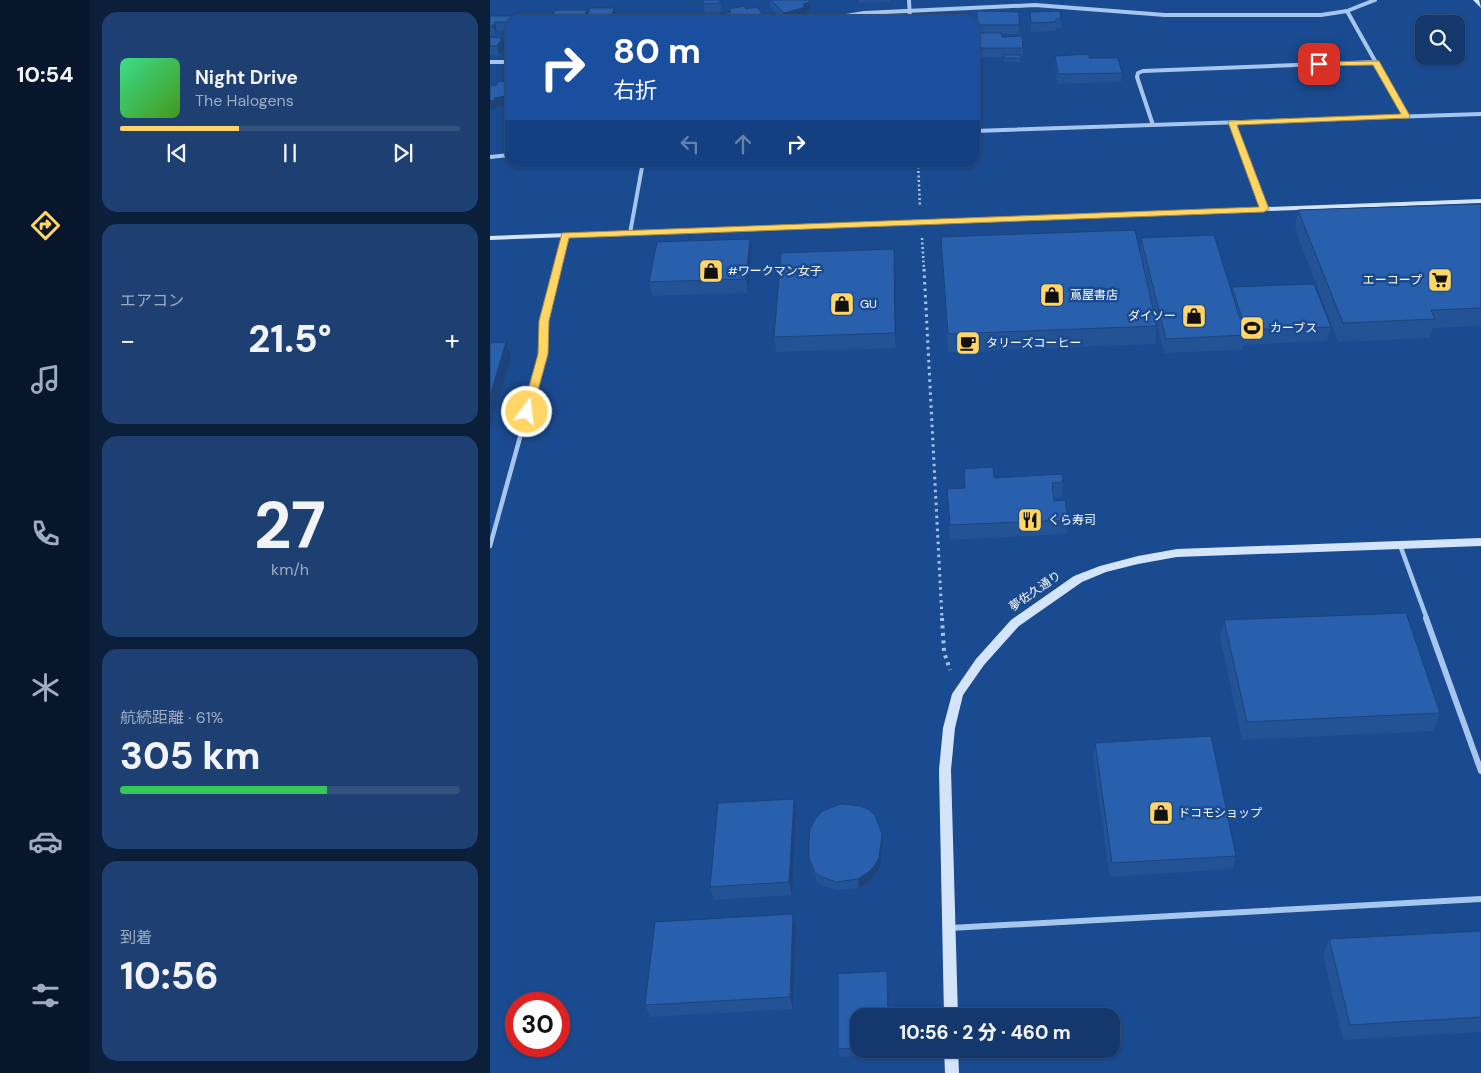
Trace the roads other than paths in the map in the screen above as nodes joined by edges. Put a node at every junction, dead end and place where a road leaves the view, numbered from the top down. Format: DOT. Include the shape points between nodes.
graph roads {
  1 [pos="909,0"];
  2 [pos="1375,0"];
  3 [pos="1476,0"];
  4 [pos="1481,6"];
  5 [pos="910,10"];
  6 [pos="1347,10"];
  7 [pos="852,15"];
  8 [pos="910,15"];
  9 [pos="490,62"];
  10 [pos="505,62"];
  11 [pos="1376,62"];
  12 [pos="1481,114"];
  13 [pos="1406,116"];
  14 [pos="1232,122"];
  15 [pos="1153,125"];
  16 [pos="980,131"];
  17 [pos="505,156"];
  18 [pos="490,157"];
  19 [pos="642,167"];
  20 [pos="1481,202"];
  21 [pos="1264,209"];
  22 [pos="630,233"];
  23 [pos="566,235"];
  24 [pos="490,238"];
  25 [pos="1481,542"];
  26 [pos="1400,545"];
  27 [pos="490,546"];
  28 [pos="1481,771"];
  29 [pos="1481,899"];
  30 [pos="950,928"];
  31 [pos="951,1008"];
  32 [pos="951,1058"];
  33 [pos="952,1073"];
  1 -- 5 [label="street"];
  2 -- 6 [label="street"];
  3 -- 4 [label="street"];
  5 -- 6 [label="street" via="1050,5 1174,15 1306,15"];
  5 -- 7 [label="street"];
  5 -- 8 [label="street"];
  6 -- 11 [label="street"];
  9 -- 10 [label="street"];
  11 -- 13 [label="street"];
  11 -- 15 [label="street" via="1143,71 1137,77"];
  12 -- 13 [label="street"];
  13 -- 14 [label="street"];
  14 -- 15 [label="street"];
  14 -- 21 [label="street"];
  15 -- 16 [label="street"];
  17 -- 18 [label="street"];
  19 -- 22 [label="street"];
  20 -- 21 [label="street"];
  21 -- 22 [label="street"];
  22 -- 23 [label="street"];
  23 -- 24 [label="street"];
  23 -- 27 [label="street" via="544,321 543,354"];
  25 -- 26 [label="street, 夢佐久通り"];
  26 -- 28 [label="street"];
  26 -- 30 [label="street, 夢佐久通り" via="1177,553 1138,560 1078,579 1015,623 980,662 958,694 949,728 945,770"];
  29 -- 30 [label="street"];
  30 -- 31 [label="street, 夢佐久通り"];
  32 -- 33 [label="street"];
}
